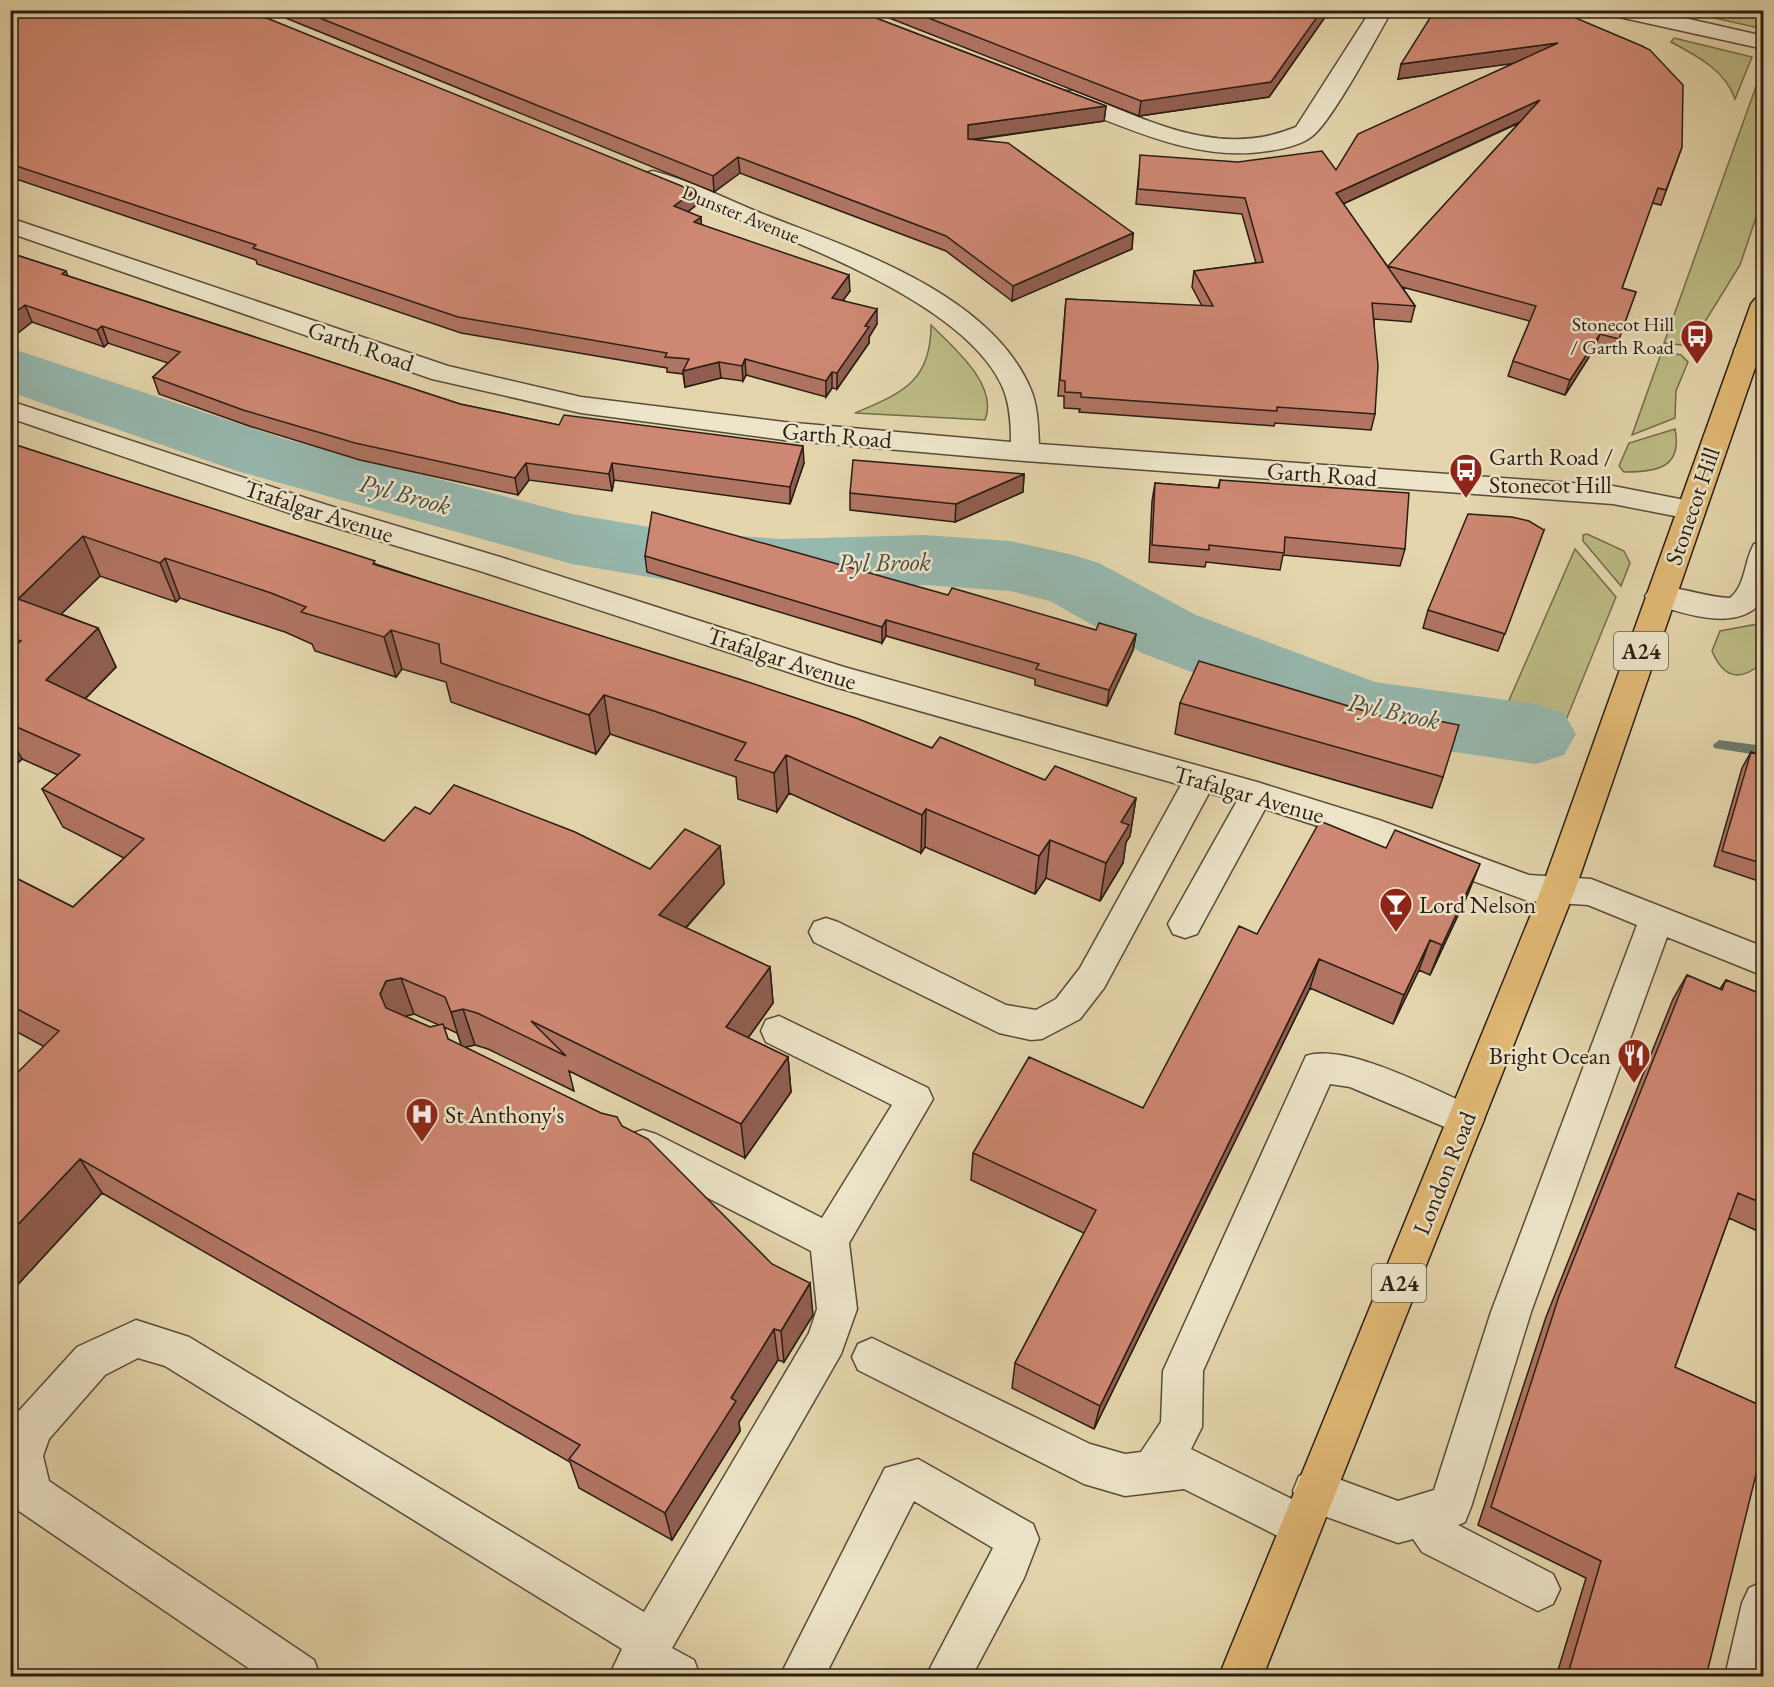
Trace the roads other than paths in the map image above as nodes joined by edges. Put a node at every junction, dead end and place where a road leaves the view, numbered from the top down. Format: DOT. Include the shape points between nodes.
graph roads {
  1 [pos="1382,10"];
  2 [pos="1618,10"];
  3 [pos="1764,43"];
  4 [pos="1046,89"];
  5 [pos="633,170"];
  6 [pos="10,225"];
  7 [pos="1764,304"];
  8 [pos="1755,354"];
  9 [pos="10,409"];
  10 [pos="1025,452"];
  11 [pos="1690,510"];
  12 [pos="1764,551"];
  13 [pos="1660,596"];
  14 [pos="1200,779"];
  15 [pos="1257,794"];
  16 [pos="1590,801"];
  17 [pos="1558,890"];
  18 [pos="1657,917"];
  19 [pos="1185,924"];
  20 [pos="826,932"];
  21 [pos="1764,962"];
  22 [pos="779,1031"];
  23 [pos="1466,1120"];
  24 [pos="626,1137"];
  25 [pos="829,1241"];
  26 [pos="872,1357"];
  27 [pos="16,1454"];
  28 [pos="1154,1470"];
  29 [pos="1307,1509"];
  30 [pos="1422,1515"];
  31 [pos="1538,1589"];
  32 [pos="1764,1603"];
  33 [pos="650,1663"];
  34 [pos="298,1677"];
  35 [pos="802,1677"];
  36 [pos="948,1677"];
  37 [pos="1241,1677"];
  38 [pos="1747,1677"];
  1 -- 4 [label="street" via="1304,132 1280,142 1216,147 1182,140"];
  2 -- 3 [label="street"];
  5 -- 10 [label="street, Dunster Avenue" via="841,254 905,284 953,313 992,350 1014,381 1024,417"];
  6 -- 10 [label="street, Garth Road" via="441,373 581,405 792,432"];
  7 -- 8 [label="highway, Stonecot Hill / A24"];
  8 -- 11 [label="highway, Stonecot Hill / A24"];
  9 -- 14 [label="street, Trafalgar Avenue" via="316,512 839,677"];
  10 -- 11 [label="street, Garth Road" via="1613,495"];
  11 -- 13 [label="highway, Stonecot Hill / A24"];
  12 -- 13 [label="street" via="1754,590 1746,603 1712,608"];
  13 -- 16 [label="highway, Stonecot Hill / A24"];
  14 -- 15 [label="street, Trafalgar Avenue"];
  14 -- 20 [label="street" via="1092,978 1068,1010 1042,1024 999,1018"];
  15 -- 17 [label="street, Trafalgar Avenue" via="1528,888"];
  15 -- 19 [label="street"];
  16 -- 17 [label="highway, London Road / A24"];
  17 -- 18 [label="street, Trafalgar Avenue" via="1592,892"];
  17 -- 23 [label="highway, London Road / A24"];
  18 -- 21 [label="street, Trafalgar Avenue"];
  18 -- 30 [label="street" via="1511,1312 1450,1507"];
  22 -- 25 [label="street" via="915,1099"];
  23 -- 28 [label="street" via="1353,1072 1320,1067 1183,1371 1181,1427"];
  23 -- 29 [label="highway, London Road / A24"];
  24 -- 25 [label="street"];
  25 -- 33 [label="street" via="837,1310 827,1341"];
  26 -- 28 [label="street" via="1084,1463 1125,1475"];
  27 -- 33 [label="street" via="32,1427 91,1361 136,1340 176,1350 341,1449"];
  27 -- 34 [label="street" via="31,1494"];
  28 -- 29 [label="street" via="1186,1468"];
  29 -- 30 [label="street" via="1398,1522"];
  29 -- 37 [label="highway, London Road / A24"];
  30 -- 31 [label="street" via="1437,1536"];
  32 -- 38 [label="street"];
  35 -- 36 [label="street" via="900,1483 918,1480 1018,1539"];
}
